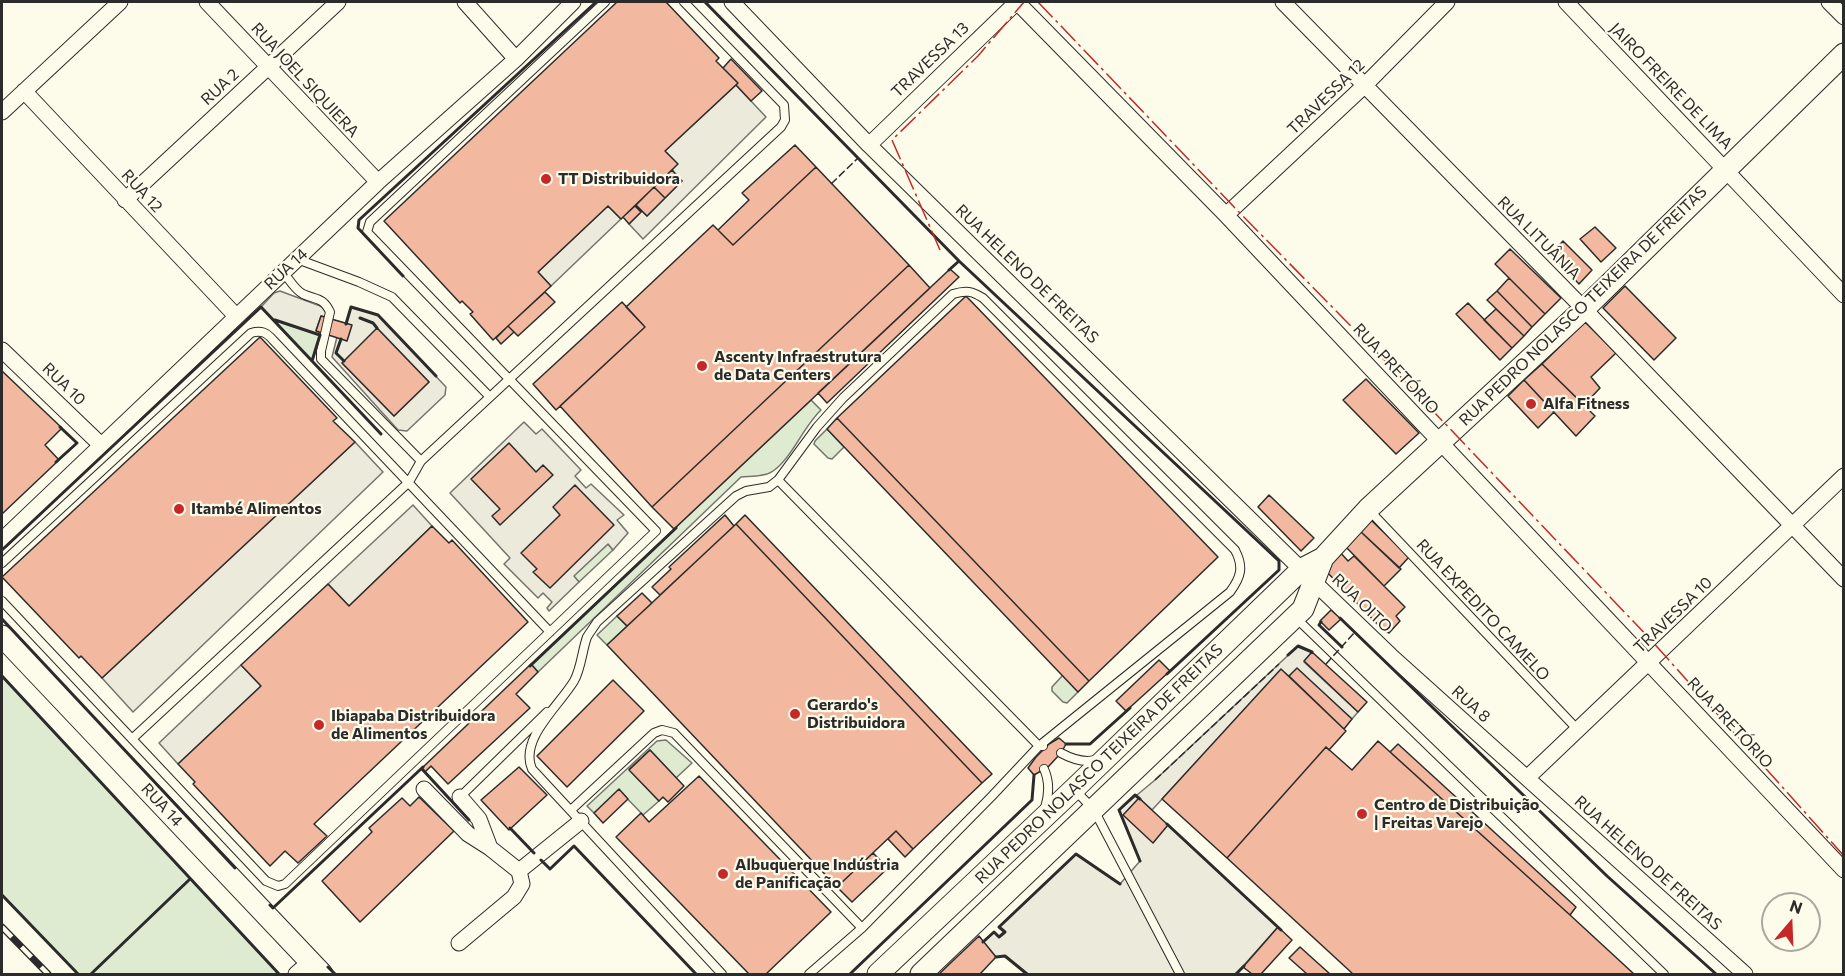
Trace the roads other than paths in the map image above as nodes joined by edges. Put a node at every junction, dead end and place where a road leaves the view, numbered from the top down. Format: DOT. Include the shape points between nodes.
graph roads {
  1 [pos="120,2"];
  2 [pos="207,2"];
  3 [pos="338,2"];
  4 [pos="465,2"];
  5 [pos="573,2"];
  6 [pos="605,2"];
  7 [pos="684,2"];
  8 [pos="732,2"];
  9 [pos="1017,2"];
  10 [pos="1283,2"];
  11 [pos="1448,2"];
  12 [pos="1566,2"];
  13 [pos="1828,2"];
  14 [pos="1844,17"];
  15 [pos="1844,54"];
  16 [pos="516,59"];
  17 [pos="268,67"];
  18 [pos="1364,86"];
  19 [pos="24,91"];
  20 [pos="2,112"];
  21 [pos="869,145"];
  22 [pos="1725,168"];
  23 [pos="378,182"];
  24 [pos="125,200"];
  25 [pos="1226,215"];
  26 [pos="296,259"];
  27 [pos="283,272"];
  28 [pos="1844,295"];
  29 [pos="1584,309"];
  30 [pos="236,316"];
  31 [pos="2,350"];
  32 [pos="508,379"];
  33 [pos="489,396"];
  34 [pos="1440,442"];
  35 [pos="101,445"];
  36 [pos="420,461"];
  37 [pos="1844,476"];
  38 [pos="778,480"];
  39 [pos="409,482"];
  40 [pos="1368,509"];
  41 [pos="1793,526"];
  42 [pos="2,540"];
  43 [pos="2,563"];
  44 [pos="1308,576"];
  45 [pos="1844,579"];
  46 [pos="2,601"];
  47 [pos="1295,617"];
  48 [pos="550,632"];
  49 [pos="2,636"];
  50 [pos="1391,656"];
  51 [pos="1649,662"];
  52 [pos="560,700"];
  53 [pos="1578,730"];
  54 [pos="132,739"];
  55 [pos="1041,749"];
  56 [pos="1061,753"];
  57 [pos="1106,759"];
  58 [pos="1044,769"];
  59 [pos="1527,778"];
  60 [pos="424,789"];
  61 [pos="1074,789"];
  62 [pos="460,797"];
  63 [pos="1094,810"];
  64 [pos="576,815"];
  65 [pos="1042,819"];
  66 [pos="490,848"];
  67 [pos="1844,870"];
  68 [pos="519,871"];
  69 [pos="862,928"];
  70 [pos="459,943"];
  71 [pos="309,970"];
  72 [pos="722,975"];
  73 [pos="809,975"];
  74 [pos="878,975"];
  75 [pos="921,975"];
  76 [pos="1180,975"];
  77 [pos="1665,975"];
  78 [pos="1744,975"];
  1 -- 19 [label="street"];
  2 -- 17 [label="street, RUA JOEL SIQUIERA"];
  3 -- 17 [label="street, RUA 2"];
  4 -- 16 [label="street"];
  5 -- 16 [label="street, RUA 14"];
  6 -- 32 [label="lane" via="367,228"];
  7 -- 32 [label="lane" via="784,105 785,120"];
  8 -- 21 [label="street, RUA HELENO DE FREITAS"];
  9 -- 21 [label="street, TRAVESSA 13"];
  9 -- 25 [label="street, RUA PRETÓRIO"];
  10 -- 18 [label="street, RUA LITUÂNIA"];
  11 -- 18 [label="street, TRAVESSA 12"];
  12 -- 22 [label="street, JAIRO FREIRE DE LIMA"];
  13 -- 14 [label="street"];
  15 -- 22 [label="main road, RUA PEDRO NOLASCO TEIXEIRA DE FREITAS"];
  16 -- 23 [label="street, RUA 14"];
  17 -- 23 [label="street, RUA JOEL SIQUIERA"];
  17 -- 24 [label="street, RUA 2"];
  18 -- 25 [label="street, TRAVESSA 12"];
  18 -- 29 [label="street, RUA LITUÂNIA"];
  19 -- 20 [label="street"];
  19 -- 24 [label="street, RUA 12"];
  21 -- 44 [label="street, RUA HELENO DE FREITAS"];
  22 -- 28 [label="street, JAIRO FREIRE DE LIMA"];
  22 -- 29 [label="main road, RUA PEDRO NOLASCO TEIXEIRA DE FREITAS"];
  23 -- 26 [label="street, RUA 14"];
  24 -- 30 [label="street, RUA 12"];
  25 -- 34 [label="street, RUA PRETÓRIO"];
  26 -- 27 [label="street, RUA 14"];
  26 -- 33 [label="lane" via="392,297"];
  27 -- 30 [label="street, RUA 14"];
  27 -- 36 [label="lane" via="301,293 321,300 330,312 321,359"];
  29 -- 34 [label="main road, RUA PEDRO NOLASCO TEIXEIRA DE FREITAS"];
  29 -- 41 [label="street, RUA LITUÂNIA"];
  30 -- 35 [label="street, RUA 14"];
  31 -- 35 [label="street, RUA 10"];
  32 -- 33 [label="lane"];
  32 -- 48 [label="lane" via="656,531"];
  33 -- 36 [label="lane"];
  34 -- 40 [label="main road, RUA PEDRO NOLASCO TEIXEIRA DE FREITAS"];
  34 -- 51 [label="street, RUA PRETÓRIO"];
  35 -- 42 [label="street, RUA 14"];
  36 -- 39 [label="lane"];
  37 -- 41 [label="street, TRAVESSA 10"];
  38 -- 52 [label="lane" via="769,487 736,496 604,615 588,636 575,680"];
  38 -- 55 [label="lane"];
  38 -- 55 [label="lane" via="843,398 953,294 972,291 1235,550 1241,571 1230,592"];
  39 -- 43 [label="lane" via="266,333 259,331 251,333"];
  39 -- 48 [label="lane"];
  39 -- 54 [label="lane"];
  40 -- 44 [label="main road, RUA PEDRO NOLASCO TEIXEIRA DE FREITAS"];
  40 -- 53 [label="lane, RUA EXPEDITO CAMELO"];
  41 -- 45 [label="street, RUA LITUÂNIA"];
  41 -- 51 [label="street, TRAVESSA 10"];
  44 -- 47 [label="main road, RUA PEDRO NOLASCO TEIXEIRA DE FREITAS" via="1305,606"];
  44 -- 50 [label="street, RUA OITO"];
  44 -- 57 [label="main road, RUA PEDRO NOLASCO TEIXEIRA DE FREITAS"];
  46 -- 54 [label="lane"];
  47 -- 63 [label="main road, RUA PEDRO NOLASCO TEIXEIRA DE FREITAS"];
  47 -- 77 [label="lane"];
  48 -- 54 [label="lane" via="285,884 278,886 266,881"];
  49 -- 71 [label="main road, RUA 14"];
  50 -- 59 [label="street, RUA 8"];
  51 -- 53 [label="street, TRAVESSA 10"];
  51 -- 67 [label="street, RUA PRETÓRIO"];
  52 -- 62 [label="lane"];
  52 -- 64 [label="lane" via="537,733 528,759 532,769"];
  53 -- 59 [label="street, TRAVESSA 10"];
  55 -- 69 [label="lane"];
  56 -- 57 [label="lane" via="1087,762"];
  57 -- 61 [label="main road, RUA PEDRO NOLASCO TEIXEIRA DE FREITAS"];
  58 -- 65 [label="lane" via="1048,797"];
  59 -- 78 [label="street, RUA HELENO DE FREITAS"];
  60 -- 66 [label="street" via="468,834"];
  61 -- 63 [label="lane"];
  61 -- 65 [label="main road, RUA PEDRO NOLASCO TEIXEIRA DE FREITAS"];
  62 -- 66 [label="street" via="479,819"];
  63 -- 75 [label="main road, RUA PEDRO NOLASCO TEIXEIRA DE FREITAS"];
  63 -- 76 [label="lane"];
  64 -- 68 [label="street"];
  64 -- 69 [label="lane" via="654,733 662,729 674,733"];
  64 -- 72 [label="lane"];
  65 -- 74 [label="main road, RUA PEDRO NOLASCO TEIXEIRA DE FREITAS"];
  66 -- 68 [label="street"];
  68 -- 70 [label="street" via="522,884 514,897"];
  69 -- 73 [label="lane"];
}
